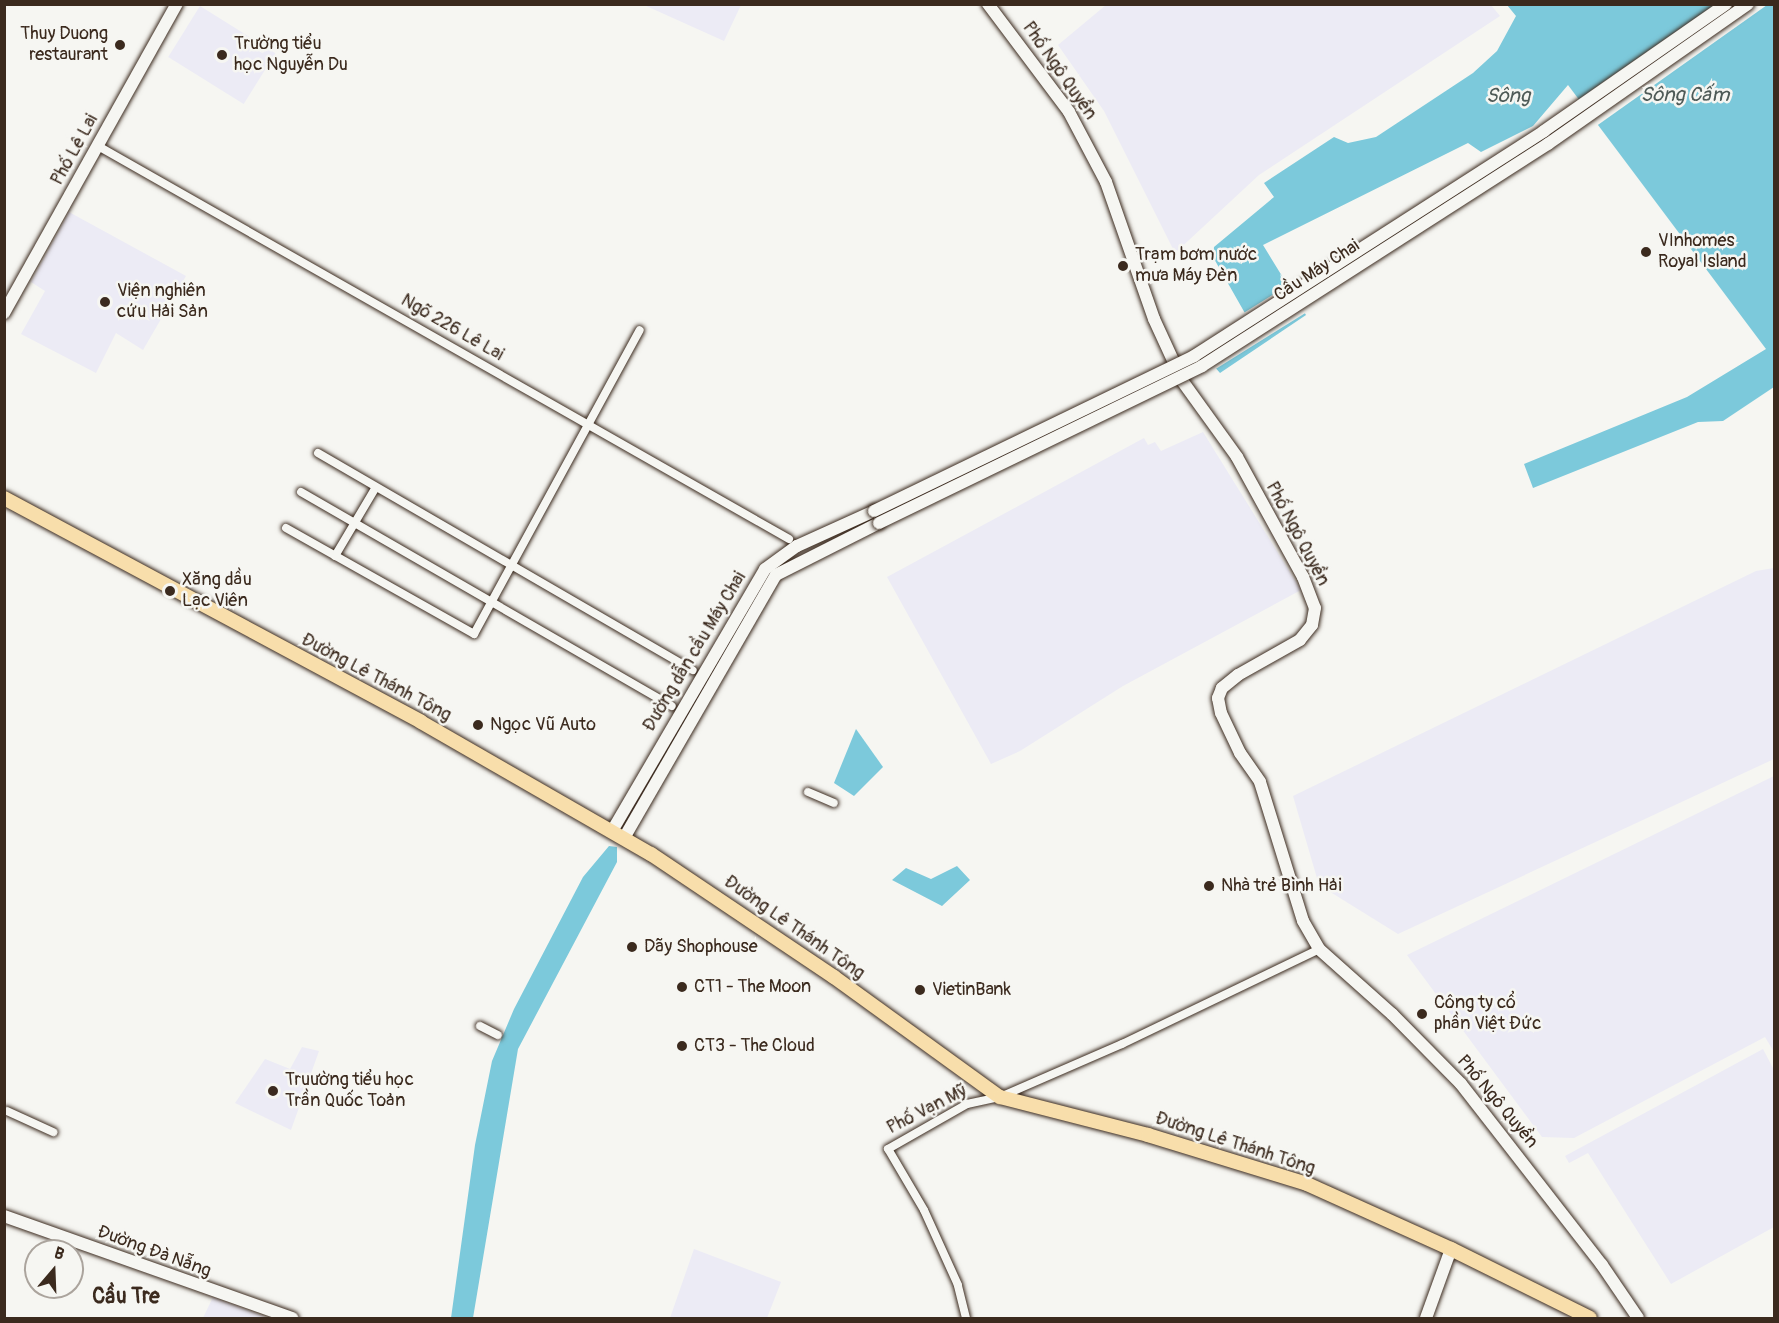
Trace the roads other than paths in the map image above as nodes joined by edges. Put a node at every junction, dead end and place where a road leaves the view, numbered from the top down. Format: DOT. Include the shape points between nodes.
graph roads {
  1 [pos="177,4"];
  2 [pos="988,4"];
  3 [pos="1726,4"];
  4 [pos="1748,4"];
  5 [pos="98,146"];
  6 [pos="4,313"];
  7 [pos="640,330"];
  8 [pos="589,424"];
  9 [pos="318,453"];
  10 [pos="376,487"];
  11 [pos="301,492"];
  12 [pos="4,498"];
  13 [pos="877,517"];
  14 [pos="354,523"];
  15 [pos="286,528"];
  16 [pos="789,539"];
  17 [pos="335,556"];
  18 [pos="513,567"];
  19 [pos="492,602"];
  20 [pos="693,670"];
  21 [pos="672,706"];
  22 [pos="808,792"];
  23 [pos="834,803"];
  24 [pos="618,835"];
  25 [pos="1319,949"];
  26 [pos="480,1026"];
  27 [pos="498,1035"];
  28 [pos="1000,1096"];
  29 [pos="7,1111"];
  30 [pos="53,1132"];
  31 [pos="4,1216"];
  32 [pos="1451,1249"];
  33 [pos="292,1318"];
  34 [pos="966,1318"];
  35 [pos="1426,1318"];
  36 [pos="1590,1318"];
  37 [pos="1638,1318"];
  1 -- 5 [label="street, Phố Lê Lai"];
  2 -- 25 [label="street, Phố Ngô Quyền" via="1069,112 1106,182 1154,319 1183,382 1237,457 1304,577 1314,608 1312,625 1300,640 1238,675 1222,688 1218,699 1240,753 1260,782 1294,896"];
  3 -- 13 [label="street, Cầu Máy Chai, bridge" via="1544,131 1194,356"];
  4 -- 13 [label="street, Cầu Máy Chai, bridge" via="1548,144 1202,366"];
  5 -- 6 [label="street, Phố Lê Lai"];
  5 -- 8 [label="street, Ngõ 226 Lê Lai"];
  7 -- 8 [label="street"];
  8 -- 16 [label="street, Ngõ 226 Lê Lai"];
  8 -- 18 [label="street"];
  9 -- 10 [label="street"];
  10 -- 14 [label="street"];
  10 -- 18 [label="street"];
  11 -- 14 [label="street"];
  12 -- 24 [label="main road, Đường Lê Thánh Tông" via="421,722"];
  13 -- 24 [label="street, Đường dẫn cầu Máy Chai" via="797,546 765,570"];
  14 -- 17 [label="street"];
  14 -- 19 [label="street"];
  15 -- 17 [label="street"];
  17 -- 19 [label="street" via="474,634"];
  18 -- 19 [label="street"];
  18 -- 20 [label="street"];
  19 -- 21 [label="street"];
  22 -- 23 [label="street"];
  24 -- 28 [label="main road, Đường Lê Thánh Tông" via="702,886"];
  25 -- 28 [label="street, Phố Vạn Mỹ" via="1122,1044"];
  25 -- 37 [label="street, Phố Ngô Quyền" via="1392,1014 1461,1084 1602,1265"];
  26 -- 27 [label="street"];
  28 -- 32 [label="main road, Đường Lê Thánh Tông" via="1148,1135 1307,1184"];
  28 -- 34 [label="street, Phố Vạn Mỹ" via="967,1104 888,1149 924,1210 958,1285"];
  29 -- 30 [label="street"];
  31 -- 33 [label="street, Đường Đà Nẵng"];
  32 -- 35 [label="street"];
  32 -- 36 [label="main road, Đường Lê Thánh Tông"];
}
